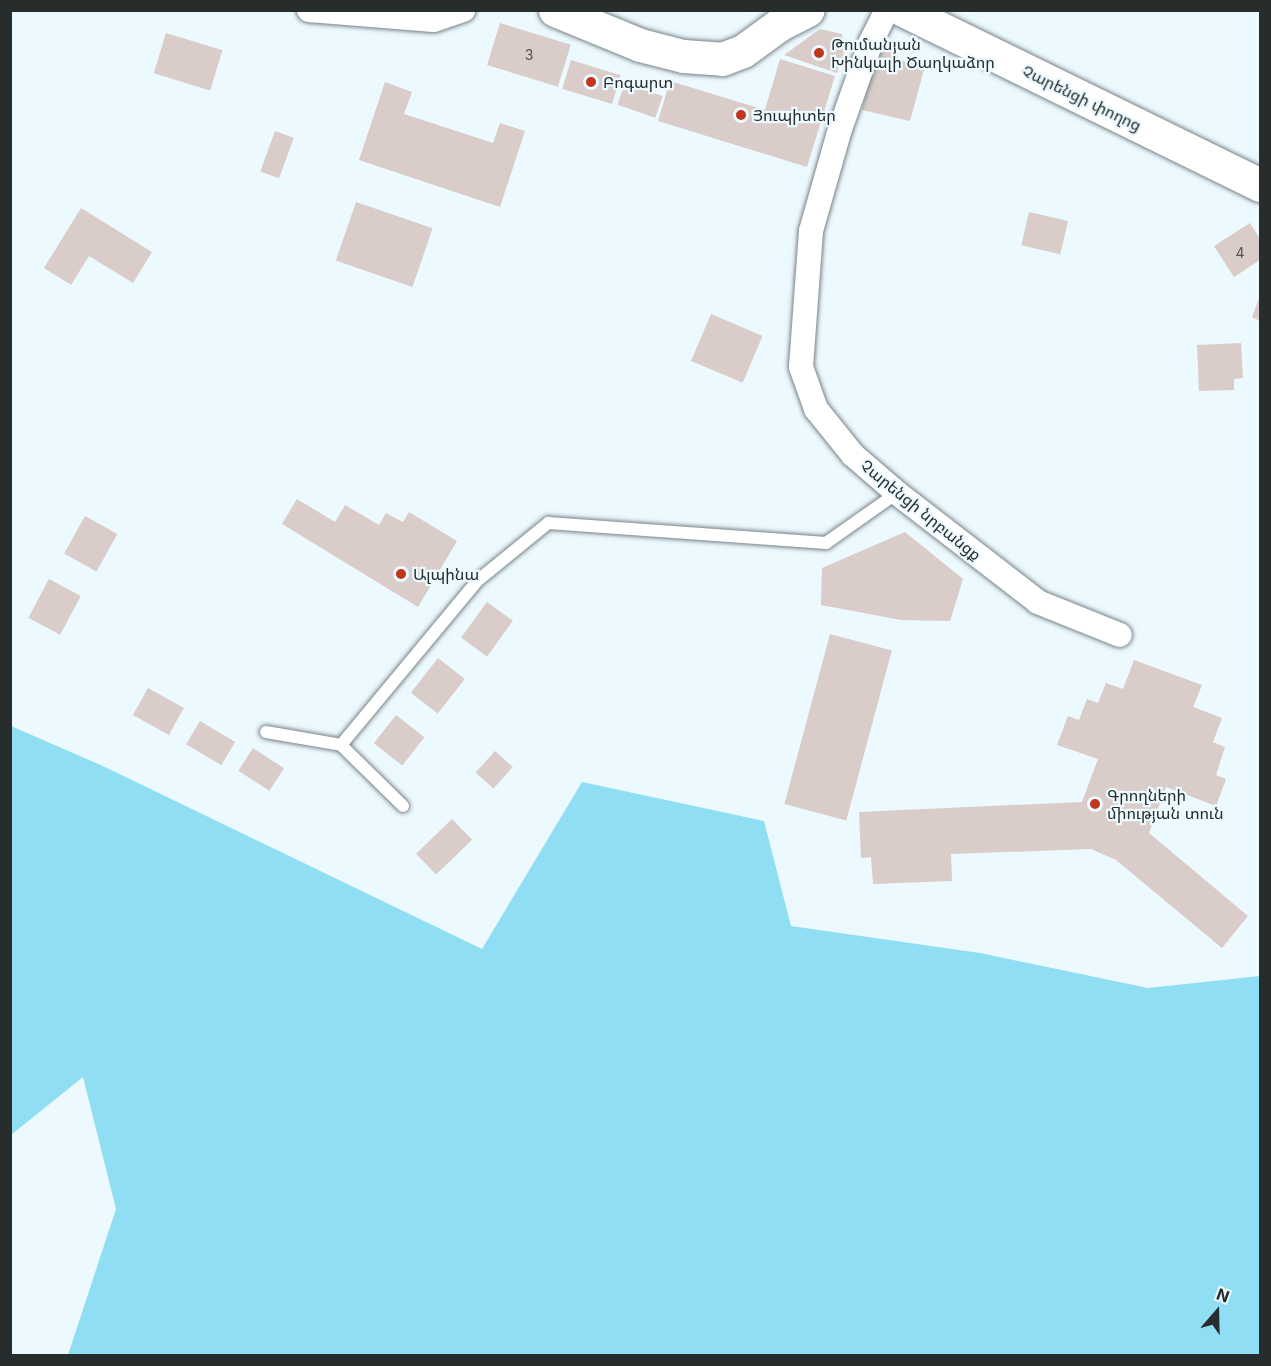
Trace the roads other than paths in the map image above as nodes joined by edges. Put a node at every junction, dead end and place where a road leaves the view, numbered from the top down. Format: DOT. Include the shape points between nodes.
graph roads {
  1 [pos="309,10"];
  2 [pos="463,10"];
  3 [pos="555,10"];
  4 [pos="808,10"];
  5 [pos="888,10"];
  6 [pos="903,10"];
  7 [pos="1260,185"];
  8 [pos="897,493"];
  9 [pos="1120,635"];
  10 [pos="266,732"];
  11 [pos="341,745"];
  12 [pos="403,806"];
  1 -- 2 [label="street" via="434,20"];
  3 -- 4 [label="main road" via="640,45 683,56 722,58 743,51 780,24"];
  5 -- 8 [label="street, Չարենցի նրբանցք" via="871,42 840,129 812,231 801,367 816,409 853,455"];
  6 -- 7 [label="main road, Չարենցի փողոց"];
  8 -- 9 [label="street, Չարենցի նրբանցք" via="1038,603"];
  8 -- 11 [label="lane" via="826,543 548,523 477,581"];
  10 -- 11 [label="lane"];
  11 -- 12 [label="lane"];
}
